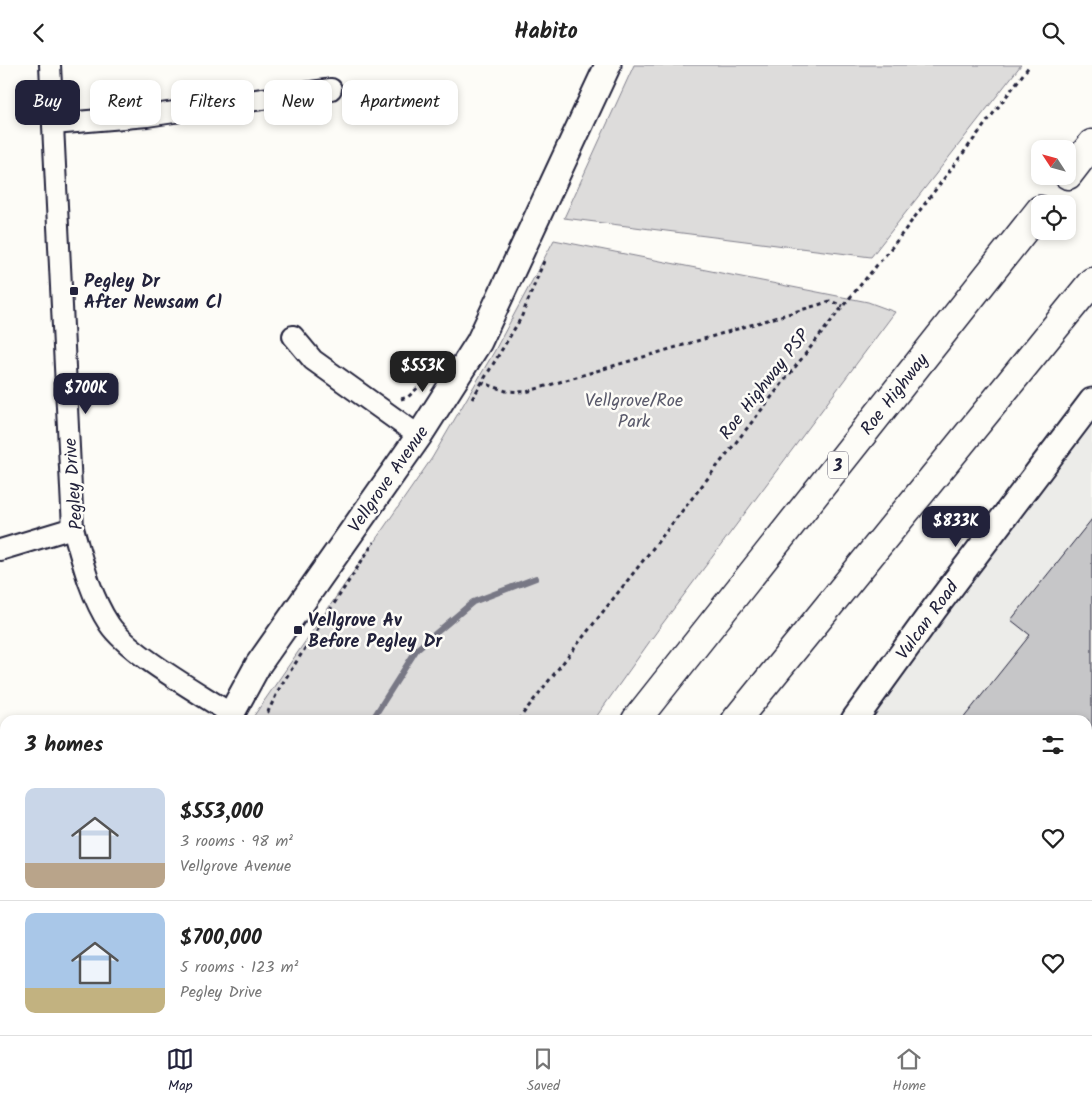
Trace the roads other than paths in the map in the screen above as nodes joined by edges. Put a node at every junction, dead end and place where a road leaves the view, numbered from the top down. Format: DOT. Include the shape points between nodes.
graph roads {
  1 [pos="50,65"];
  2 [pos="608,65"];
  3 [pos="51,80"];
  4 [pos="264,99"];
  5 [pos="80,122"];
  6 [pos="53,125"];
  7 [pos="1092,144"];
  8 [pos="1076,164"];
  9 [pos="1060,185"];
  10 [pos="1052,195"];
  11 [pos="1031,221"];
  12 [pos="1092,282"];
  13 [pos="293,336"];
  14 [pos="1088,415"];
  15 [pos="419,437"];
  16 [pos="73,528"];
  17 [pos="0,550"];
  18 [pos="226,715"];
  19 [pos="230,715"];
  20 [pos="640,715"];
  21 [pos="740,715"];
  22 [pos="858,715"];
  1 -- 3 [label="street, Pegley Drive"];
  2 -- 15 [label="street, Vellgrove Avenue" via="479,342"];
  4 -- 5 [label="street" via="147,116"];
  6 -- 16 [label="street, Pegley Drive"];
  7 -- 8 [label="highway"];
  9 -- 10 [label="highway"];
  11 -- 20 [label="highway, Roe Highway / 3"];
  12 -- 21 [label="highway"];
  13 -- 15 [label="street" via="314,360"];
  14 -- 22 [label="street, Vulcan Road"];
  15 -- 19 [label="street, Vellgrove Avenue" via="258,665"];
  16 -- 17 [label="street"];
  16 -- 18 [label="street, Pegley Drive" via="95,600 110,625 129,646"];
}
